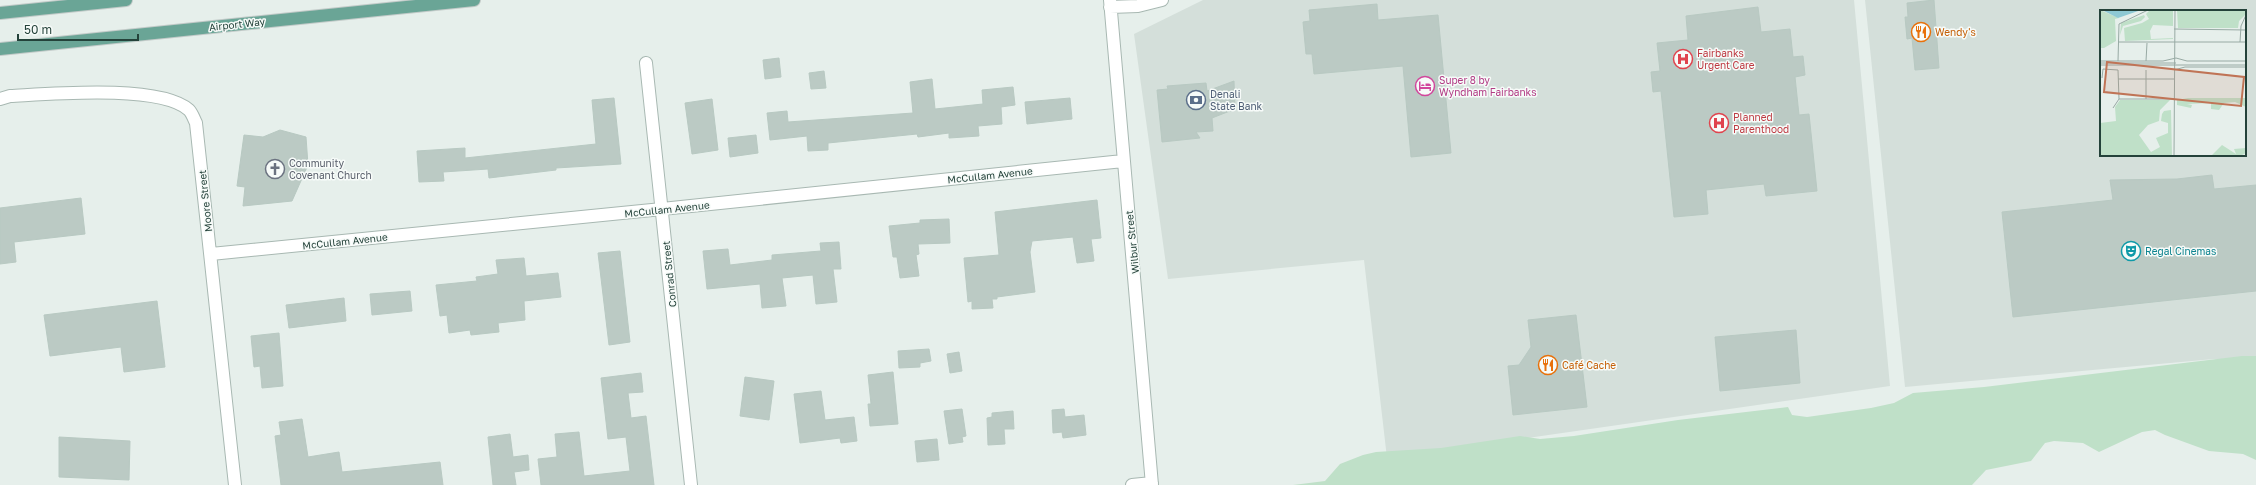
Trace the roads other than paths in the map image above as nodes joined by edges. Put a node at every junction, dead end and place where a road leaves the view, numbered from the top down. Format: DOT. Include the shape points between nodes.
graph roads {
  1 [pos="126,0"];
  2 [pos="474,0"];
  3 [pos="1162,0"];
  4 [pos="1110,4"];
  5 [pos="0,13"];
  6 [pos="0,48"];
  7 [pos="646,63"];
  8 [pos="0,99"];
  9 [pos="1124,161"];
  10 [pos="662,209"];
  11 [pos="211,254"];
  12 [pos="1152,484"];
  13 [pos="235,485"];
  14 [pos="691,485"];
  15 [pos="1132,485"];
  1 -- 5 [label="main road"];
  2 -- 6 [label="main road, Airport Way"];
  3 -- 4 [label="street" via="1138,6"];
  4 -- 9 [label="street, Wilbur Street"];
  7 -- 10 [label="street, Conrad Street"];
  8 -- 11 [label="street, Moore Street" via="10,96 98,92 155,97 178,103 190,110 196,123"];
  9 -- 10 [label="street, McCullam Avenue"];
  9 -- 12 [label="street, Wilbur Street"];
  10 -- 11 [label="street, McCullam Avenue"];
  10 -- 14 [label="street, Conrad Street"];
  11 -- 13 [label="street, Moore Street"];
  12 -- 15 [label="street"];
}
